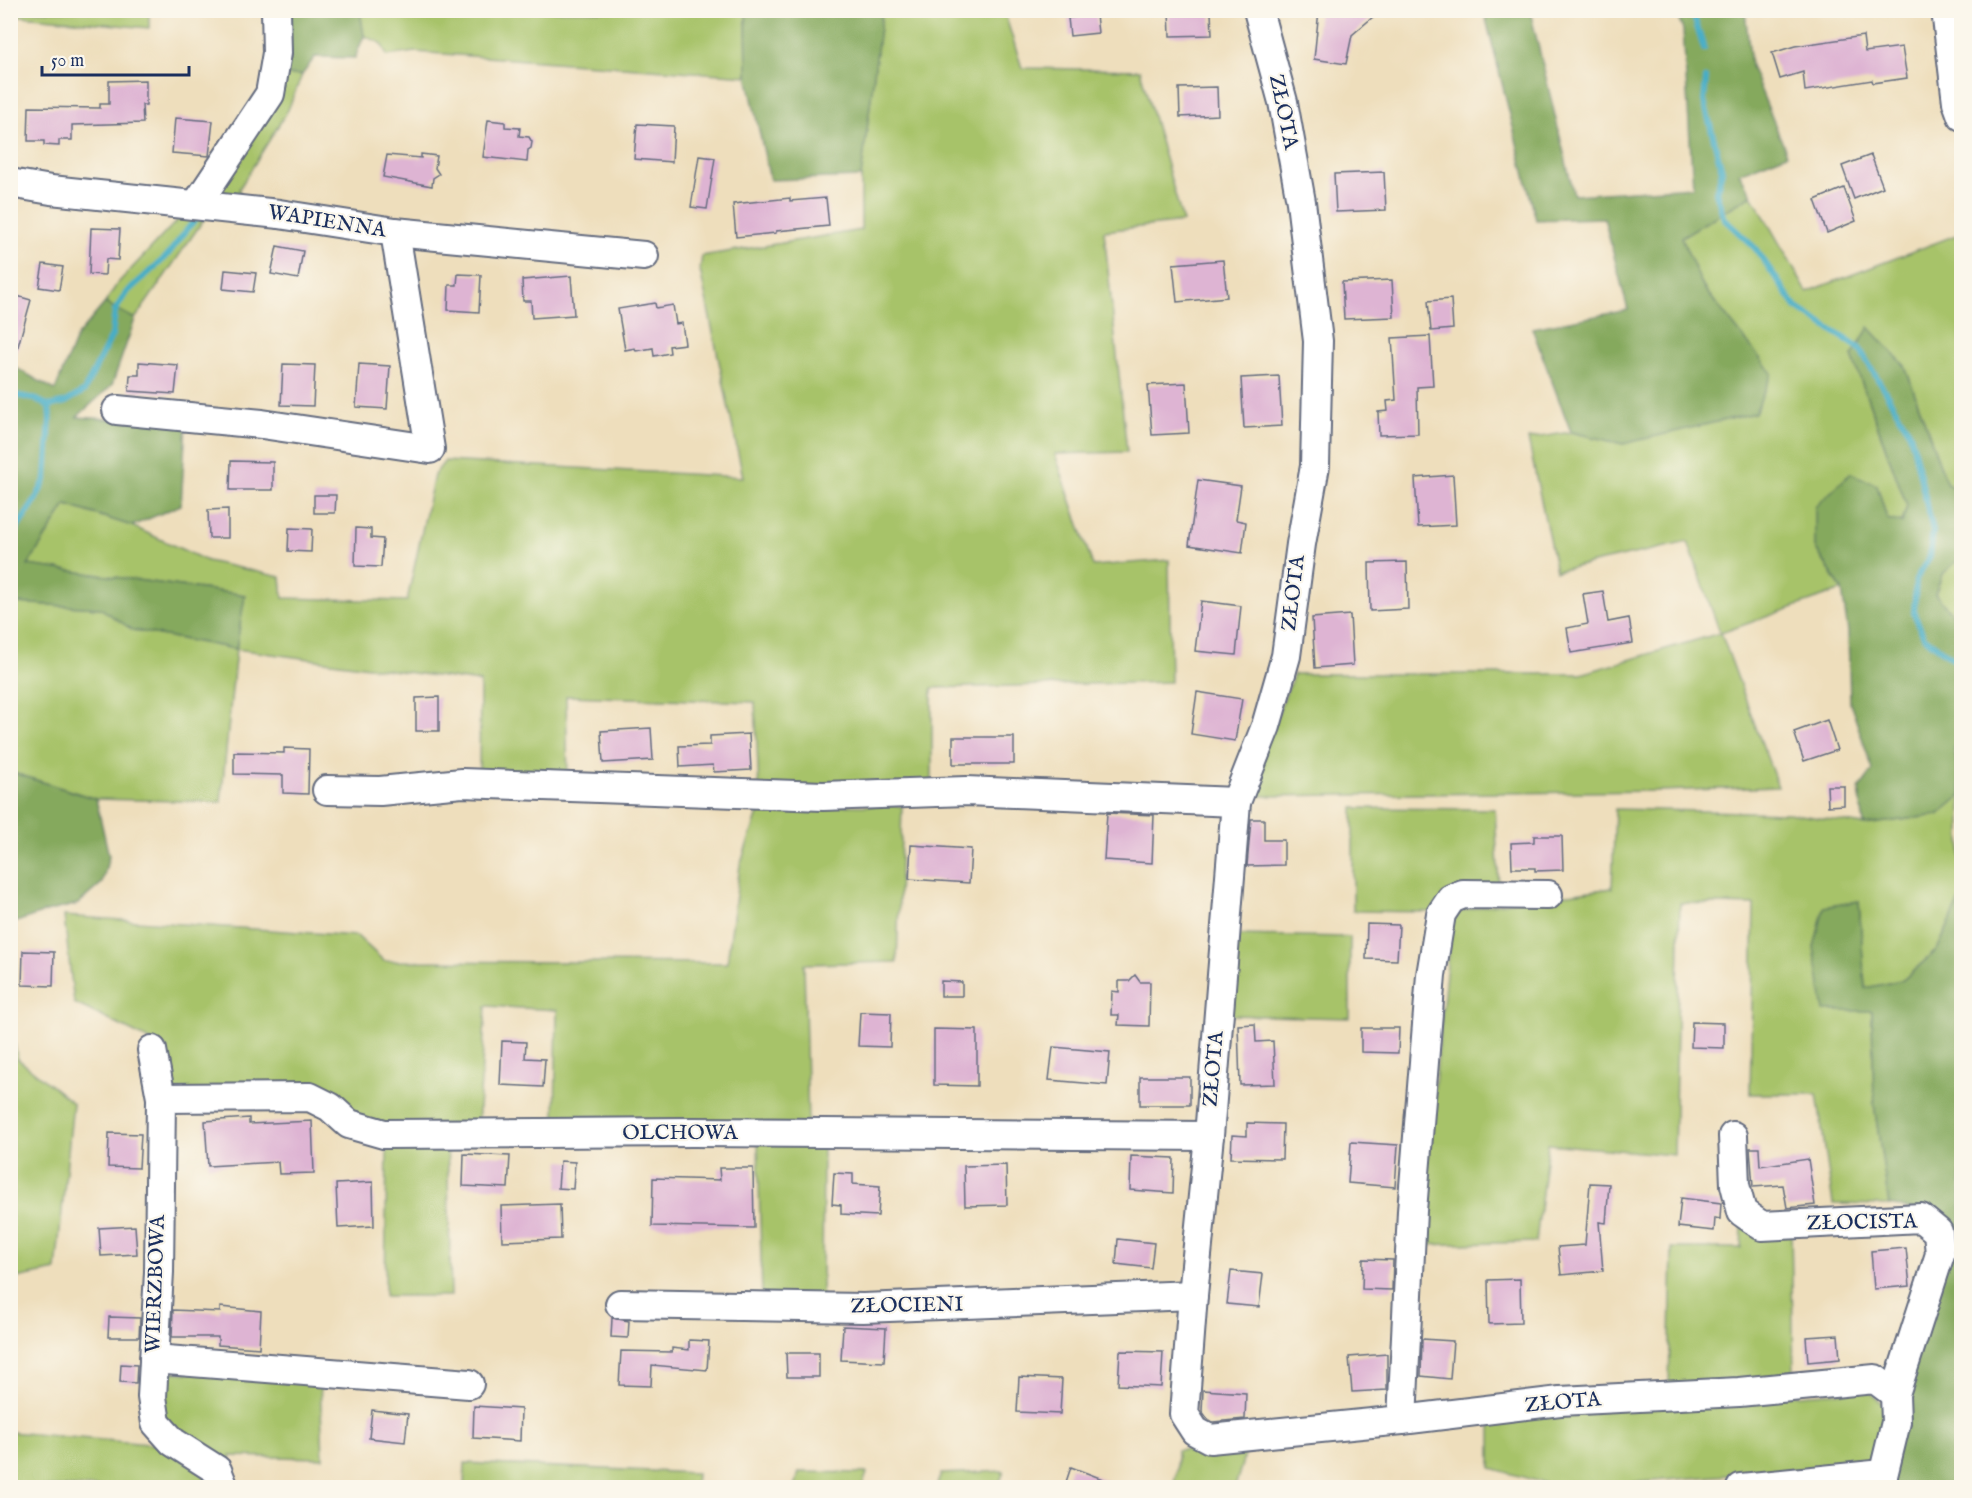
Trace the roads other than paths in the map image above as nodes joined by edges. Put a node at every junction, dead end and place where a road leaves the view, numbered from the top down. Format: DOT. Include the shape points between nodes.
graph roads {
  1 [pos="276,10"];
  2 [pos="1258,10"];
  3 [pos="1946,10"];
  4 [pos="1960,107"];
  5 [pos="10,183"];
  6 [pos="196,205"];
  7 [pos="395,232"];
  8 [pos="644,256"];
  9 [pos="117,410"];
  10 [pos="327,790"];
  11 [pos="1236,802"];
  12 [pos="1548,895"];
  13 [pos="152,1050"];
  14 [pos="161,1098"];
  15 [pos="1209,1136"];
  16 [pos="1733,1136"];
  17 [pos="1193,1295"];
  18 [pos="620,1304"];
  19 [pos="154,1359"];
  20 [pos="469,1384"];
  21 [pos="1895,1394"];
  22 [pos="1402,1420"];
  23 [pos="1882,1481"];
  24 [pos="224,1488"];
  25 [pos="1741,1488"];
  1 -- 6 [label="street" via="277,53 270,94"];
  2 -- 11 [label="street, ZŁOTA" via="1283,102 1301,202 1318,341 1315,466 1286,656 1266,726"];
  3 -- 4 [label="street"];
  5 -- 6 [label="street, WAPIENNA"];
  6 -- 7 [label="street, WAPIENNA" via="279,213"];
  7 -- 8 [label="street, WAPIENNA"];
  7 -- 9 [label="street" via="430,449 262,424"];
  10 -- 11 [label="street" via="380,792 462,783 823,796 966,790"];
  11 -- 15 [label="street, ZŁOTA"];
  12 -- 22 [label="street" via="1463,894 1451,899 1441,914 1431,975 1413,1199"];
  13 -- 14 [label="street, WIERZBOWA"];
  14 -- 15 [label="street, OLCHOWA" via="310,1097 330,1107 349,1124 384,1134"];
  14 -- 19 [label="street, WIERZBOWA"];
  15 -- 17 [label="street, ZŁOTA"];
  16 -- 21 [label="street, ZŁOCISTA" via="1742,1212 1762,1226 1922,1218 1938,1232 1940,1254"];
  17 -- 18 [label="street, ZŁOCIENI" via="863,1308"];
  17 -- 22 [label="street, ZŁOTA" via="1184,1414 1195,1431 1210,1439"];
  19 -- 20 [label="street"];
  19 -- 24 [label="street, WIERZBOWA" via="152,1397 156,1422 173,1442 217,1470"];
  21 -- 22 [label="street, ZŁOTA" via="1875,1379 1738,1392 1560,1401"];
  21 -- 23 [label="street, ZŁOCISTA" via="1896,1422"];
  23 -- 25 [label="street"];
}
